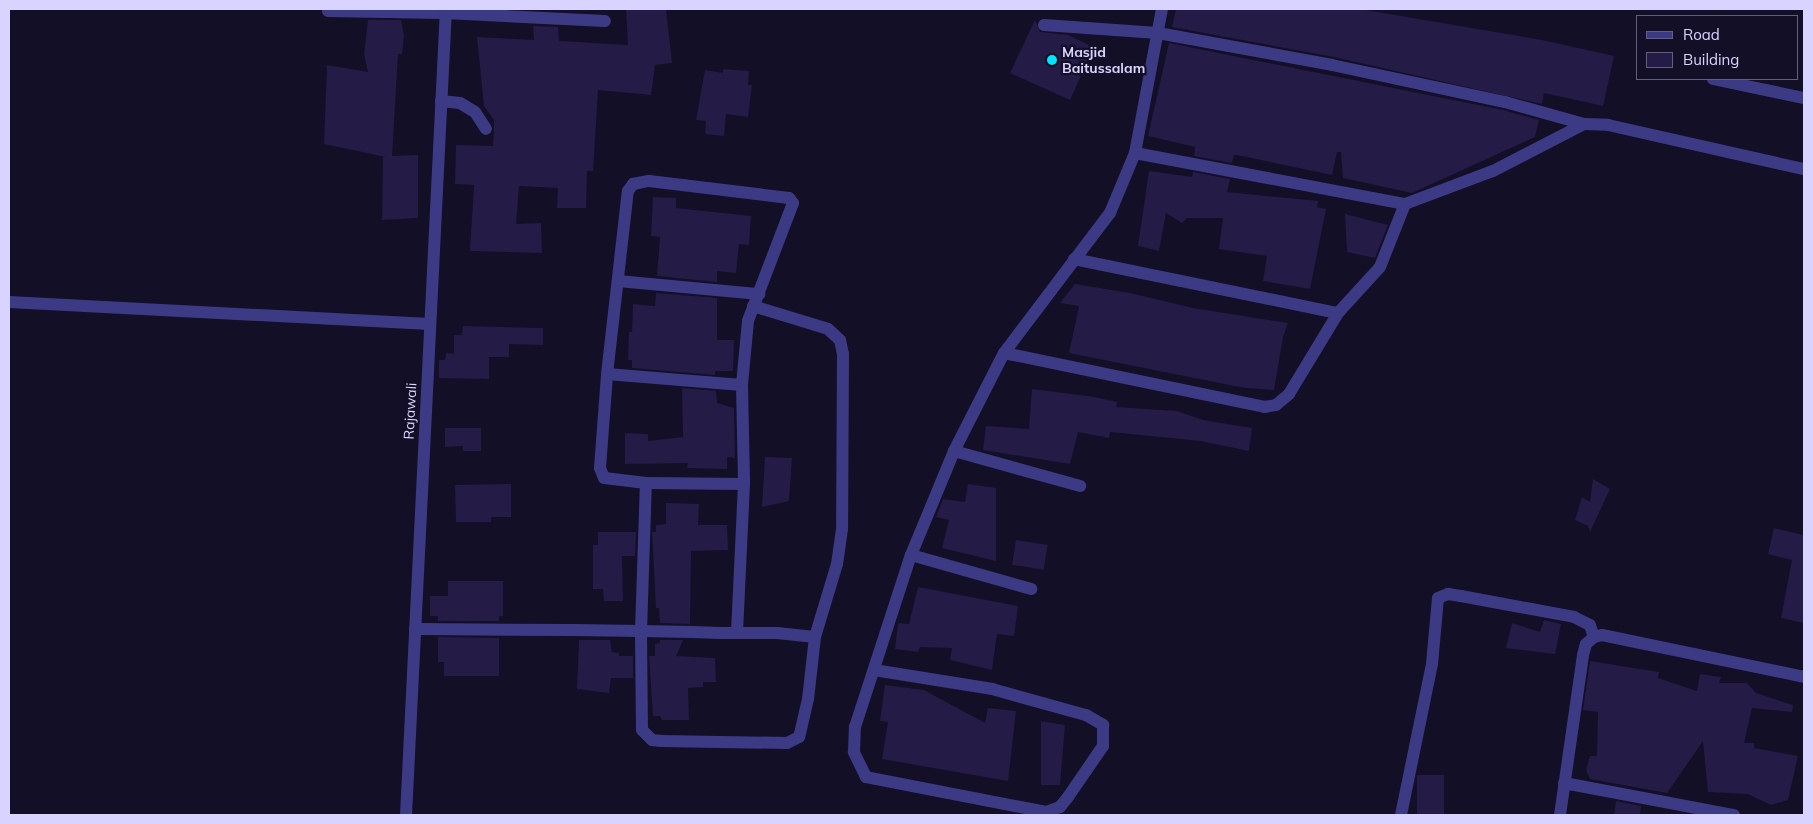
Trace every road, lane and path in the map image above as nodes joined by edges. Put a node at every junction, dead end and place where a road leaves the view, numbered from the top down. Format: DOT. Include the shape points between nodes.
graph roads {
  1 [pos="1162,9"];
  2 [pos="328,11"];
  3 [pos="445,11"];
  4 [pos="605,21"];
  5 [pos="1044,25"];
  6 [pos="1158,33"];
  7 [pos="1718,80"];
  8 [pos="1804,98"];
  9 [pos="441,100"];
  10 [pos="1584,124"];
  11 [pos="486,129"];
  12 [pos="1135,153"];
  13 [pos="1804,169"];
  14 [pos="1405,204"];
  15 [pos="1074,259"];
  16 [pos="618,281"];
  17 [pos="759,294"];
  18 [pos="9,302"];
  19 [pos="753,306"];
  20 [pos="1338,313"];
  21 [pos="429,324"];
  22 [pos="1004,353"];
  23 [pos="607,374"];
  24 [pos="742,385"];
  25 [pos="954,451"];
  26 [pos="646,483"];
  27 [pos="744,484"];
  28 [pos="1080,486"];
  29 [pos="911,555"];
  30 [pos="1031,588"];
  31 [pos="415,629"];
  32 [pos="641,632"];
  33 [pos="737,632"];
  34 [pos="815,637"];
  35 [pos="1594,637"];
  36 [pos="874,670"];
  37 [pos="1804,677"];
  38 [pos="1564,783"];
  39 [pos="406,815"];
  40 [pos="1401,815"];
  41 [pos="1560,815"];
  42 [pos="1734,815"];
  1 -- 6 [label="street"];
  2 -- 3 [label="street"];
  3 -- 4 [label="street"];
  3 -- 9 [label="street, Rajawali"];
  5 -- 6 [label="street"];
  6 -- 10 [label="street" via="1485,98"];
  6 -- 12 [label="street"];
  7 -- 8 [label="street"];
  9 -- 11 [label="street" via="460,103 475,112"];
  9 -- 21 [label="street, Rajawali"];
  10 -- 13 [label="street" via="1608,125"];
  10 -- 14 [label="street" via="1493,172"];
  12 -- 14 [label="street"];
  12 -- 15 [label="street" via="1110,213"];
  14 -- 20 [label="street" via="1380,267"];
  15 -- 20 [label="street"];
  15 -- 22 [label="street"];
  16 -- 17 [label="street"];
  16 -- 17 [label="street" via="628,191 639,182 664,182 792,199 793,207"];
  16 -- 23 [label="street"];
  17 -- 19 [label="street"];
  18 -- 21 [label="street"];
  19 -- 24 [label="street" via="748,321"];
  19 -- 34 [label="street" via="828,329 840,340 843,354 842,529 837,564"];
  20 -- 22 [label="street" via="1289,394 1276,405 1264,407"];
  21 -- 31 [label="street, Rajawali"];
  22 -- 25 [label="street"];
  23 -- 24 [label="street"];
  23 -- 26 [label="street" via="600,473 610,480"];
  24 -- 27 [label="street"];
  25 -- 28 [label="street"];
  25 -- 29 [label="street"];
  26 -- 27 [label="street"];
  26 -- 32 [label="street"];
  27 -- 33 [label="street"];
  29 -- 30 [label="street"];
  29 -- 36 [label="street"];
  31 -- 32 [label="street"];
  31 -- 39 [label="street, Rajawali"];
  32 -- 33 [label="street"];
  32 -- 34 [label="street" via="640,718 646,736 661,741 794,741 799,737 808,699"];
  33 -- 34 [label="street"];
  35 -- 37 [label="street" via="1602,635"];
  35 -- 38 [label="street" via="1586,644 1583,655"];
  35 -- 40 [label="street" via="1590,625 1574,616 1448,594 1438,598 1432,664"];
  36 -- 36 [label="street" via="992,688 1086,715 1104,725 1103,746 1060,807 1046,812 866,777 854,752 855,727"];
  38 -- 41 [label="street"];
  38 -- 42 [label="street"];
}
